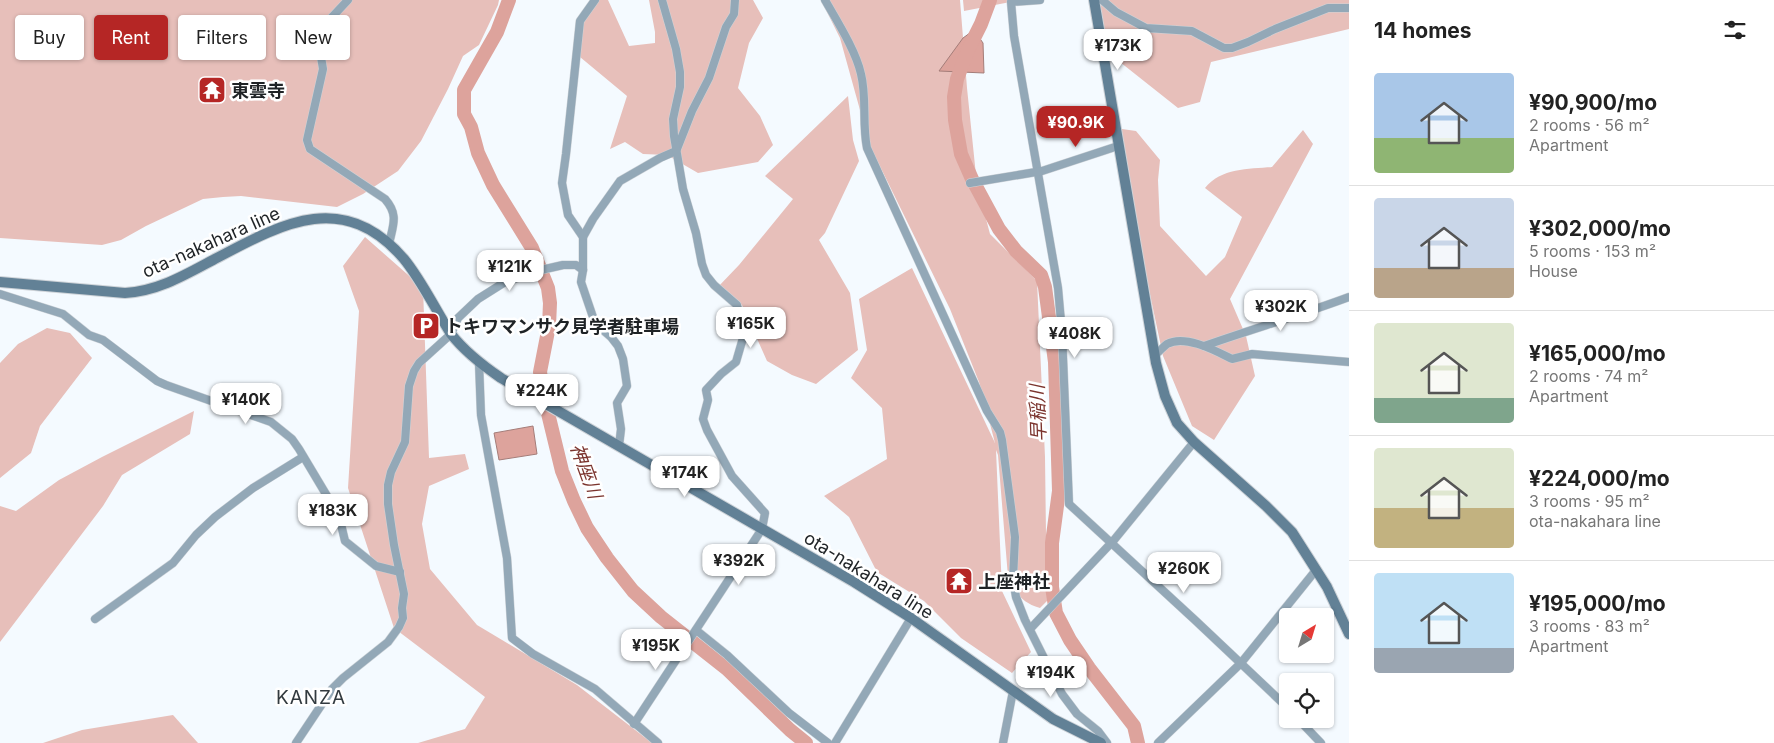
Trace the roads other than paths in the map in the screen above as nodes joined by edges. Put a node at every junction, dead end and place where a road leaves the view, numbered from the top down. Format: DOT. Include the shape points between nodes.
graph roads {
  1 [pos="348,0"];
  2 [pos="596,0"];
  3 [pos="662,0"];
  4 [pos="735,0"];
  5 [pos="826,0"];
  6 [pos="1040,0"];
  7 [pos="1094,0"];
  8 [pos="1102,0"];
  9 [pos="1349,8"];
  10 [pos="1118,146"];
  11 [pos="676,151"];
  12 [pos="1037,171"];
  13 [pos="970,183"];
  14 [pos="583,237"];
  15 [pos="389,244"];
  16 [pos="583,270"];
  17 [pos="0,282"];
  18 [pos="0,294"];
  19 [pos="1349,297"];
  20 [pos="451,334"];
  21 [pos="1204,346"];
  22 [pos="1155,355"];
  23 [pos="1349,362"];
  24 [pos="479,363"];
  25 [pos="1194,442"];
  26 [pos="619,446"];
  27 [pos="303,457"];
  28 [pos="762,529"];
  29 [pos="1111,542"];
  30 [pos="1316,570"];
  31 [pos="400,572"];
  32 [pos="911,618"];
  33 [pos="95,619"];
  34 [pos="1030,629"];
  35 [pos="696,630"];
  36 [pos="1349,634"];
  37 [pos="1241,663"];
  38 [pos="1013,691"];
  39 [pos="1279,699"];
  40 [pos="634,724"];
  41 [pos="1307,728"];
  42 [pos="296,743"];
  43 [pos="658,743"];
  44 [pos="828,743"];
  45 [pos="835,743"];
  46 [pos="1003,743"];
  47 [pos="1100,743"];
  48 [pos="1107,743"];
  49 [pos="1158,743"];
  50 [pos="1321,743"];
  1 -- 15 [label="street" via="317,33 323,69 307,140 310,149 392,206 395,217"];
  2 -- 14 [label="street" via="580,21 562,183 568,215"];
  3 -- 11 [label="street" via="680,72 673,119"];
  4 -- 11 [label="street" via="734,14 726,27 709,78"];
  5 -- 34 [label="street" via="861,74 867,148 986,411 1000,432 1014,530 1013,579 1016,597"];
  6 -- 12 [label="street" via="1010,2"];
  7 -- 10 [label="main road"];
  8 -- 9 [label="street" via="1116,12 1146,28 1192,31 1224,48 1248,42 1328,8"];
  10 -- 12 [label="street"];
  10 -- 22 [label="main road"];
  11 -- 14 [label="street" via="620,181"];
  11 -- 28 [label="street" via="706,276 737,305 743,338 736,362 706,390 708,400 703,419 732,476 766,513"];
  12 -- 13 [label="street"];
  12 -- 29 [label="street" via="1058,288 1069,504"];
  14 -- 16 [label="street"];
  15 -- 17 [label="main road, ota-nakahara line" via="363,226 324,217 296,221 265,233 174,281 138,292"];
  15 -- 20 [label="main road, ota-nakahara line" via="416,276"];
  16 -- 20 [label="street" via="563,265 504,282 471,305 458,318"];
  16 -- 26 [label="street" via="581,282 595,323 618,346 623,359 627,386 617,403 621,429"];
  18 -- 27 [label="street" via="63,314 157,381 271,422 292,439"];
  19 -- 21 [label="street"];
  20 -- 24 [label="main road, ota-nakahara line"];
  20 -- 31 [label="street" via="420,362 409,386 405,442 388,485 388,504"];
  21 -- 22 [label="street" via="1184,341 1168,343"];
  21 -- 23 [label="street" via="1232,359 1252,354"];
  22 -- 25 [label="main road" via="1171,411"];
  24 -- 26 [label="main road, ota-nakahara line"];
  24 -- 40 [label="street" via="481,415 507,558 512,638 533,654 595,689"];
  25 -- 29 [label="street"];
  25 -- 30 [label="main road" via="1292,532"];
  26 -- 28 [label="main road, ota-nakahara line"];
  27 -- 31 [label="street" via="339,516 345,541 376,566"];
  27 -- 33 [label="street" via="253,488 215,517 173,563"];
  28 -- 32 [label="main road, ota-nakahara line"];
  28 -- 35 [label="street"];
  29 -- 34 [label="street"];
  29 -- 37 [label="street"];
  30 -- 36 [label="main road"];
  30 -- 37 [label="street"];
  31 -- 42 [label="street" via="404,594 403,618 399,626 388,642 332,689"];
  32 -- 38 [label="main road, ota-nakahara line"];
  32 -- 45 [label="street"];
  34 -- 48 [label="street" via="1062,694"];
  35 -- 40 [label="street"];
  35 -- 44 [label="street" via="789,713"];
  37 -- 39 [label="street"];
  37 -- 49 [label="street"];
  38 -- 46 [label="street"];
  38 -- 47 [label="main road, ota-nakahara line" via="1053,719"];
  40 -- 43 [label="street"];
  41 -- 50 [label="street"];
}
